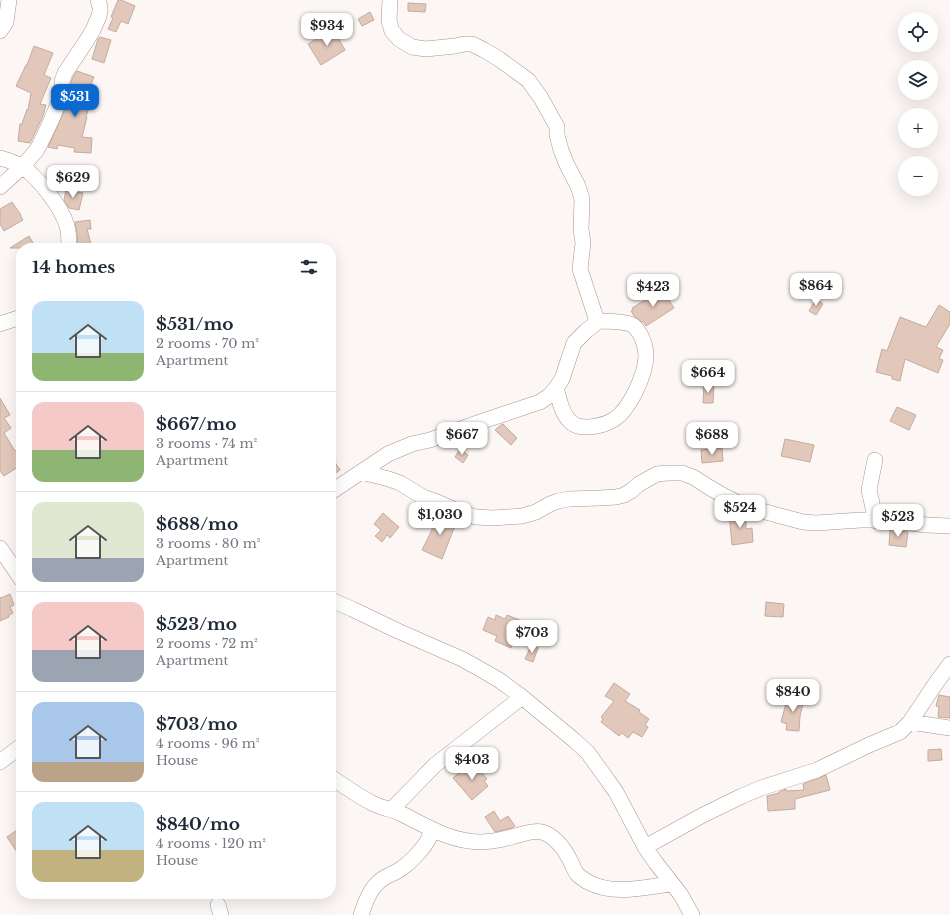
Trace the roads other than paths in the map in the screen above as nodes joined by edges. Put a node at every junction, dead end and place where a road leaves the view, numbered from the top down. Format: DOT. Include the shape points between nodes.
graph roads {
  1 [pos="9,0"];
  2 [pos="98,0"];
  3 [pos="390,0"];
  4 [pos="0,31"];
  5 [pos="2,155"];
  6 [pos="22,167"];
  7 [pos="0,187"];
  8 [pos="69,243"];
  9 [pos="16,319"];
  10 [pos="596,321"];
  11 [pos="0,324"];
  12 [pos="556,388"];
  13 [pos="875,460"];
  14 [pos="361,472"];
  15 [pos="336,489"];
  16 [pos="876,521"];
  17 [pos="950,526"];
  18 [pos="0,548"];
  19 [pos="16,572"];
  20 [pos="336,602"];
  21 [pos="950,664"];
  22 [pos="522,696"];
  23 [pos="910,722"];
  24 [pos="950,728"];
  25 [pos="16,750"];
  26 [pos="0,762"];
  27 [pos="336,781"];
  28 [pos="392,809"];
  29 [pos="431,829"];
  30 [pos="645,847"];
  31 [pos="671,884"];
  32 [pos="361,915"];
  33 [pos="692,915"];
  1 -- 4 [label="street" via="6,22"];
  2 -- 6 [label="street" via="100,11 93,30 65,73 61,97 42,141"];
  3 -- 10 [label="street" via="390,26 399,39 412,47 426,49 472,44 484,50 528,80 552,116 557,127 561,150 582,199 583,243 580,269"];
  5 -- 6 [label="street"];
  6 -- 7 [label="street"];
  6 -- 8 [label="street" via="47,191 58,208 67,227"];
  9 -- 11 [label="street"];
  10 -- 12 [label="street" via="574,343 562,379"];
  10 -- 12 [label="street" via="632,325 644,340 645,364 631,402 614,420 599,426 582,427 567,419"];
  12 -- 14 [label="street" via="540,402 412,444 388,454"];
  13 -- 16 [label="street" via="868,490"];
  14 -- 15 [label="street"];
  14 -- 16 [label="street" via="400,483 423,497 476,517 527,515 569,498 616,497 624,495 657,474 682,473 747,507 803,522"];
  16 -- 17 [label="street"];
  18 -- 19 [label="street"];
  20 -- 22 [label="street" via="462,659"];
  21 -- 23 [label="street"];
  22 -- 28 [label="street" via="435,765"];
  22 -- 30 [label="street" via="588,753 616,792"];
  23 -- 24 [label="street"];
  23 -- 30 [label="street" via="900,732 817,770 761,788 726,803"];
  25 -- 26 [label="street"];
  27 -- 28 [label="street" via="373,804"];
  28 -- 29 [label="street"];
  29 -- 31 [label="street" via="469,842 495,841 532,831 542,832 559,844 578,875 593,885 615,890"];
  29 -- 32 [label="street" via="429,838 410,861 380,880 373,888"];
  30 -- 31 [label="street"];
  31 -- 33 [label="street" via="681,895"];
}
